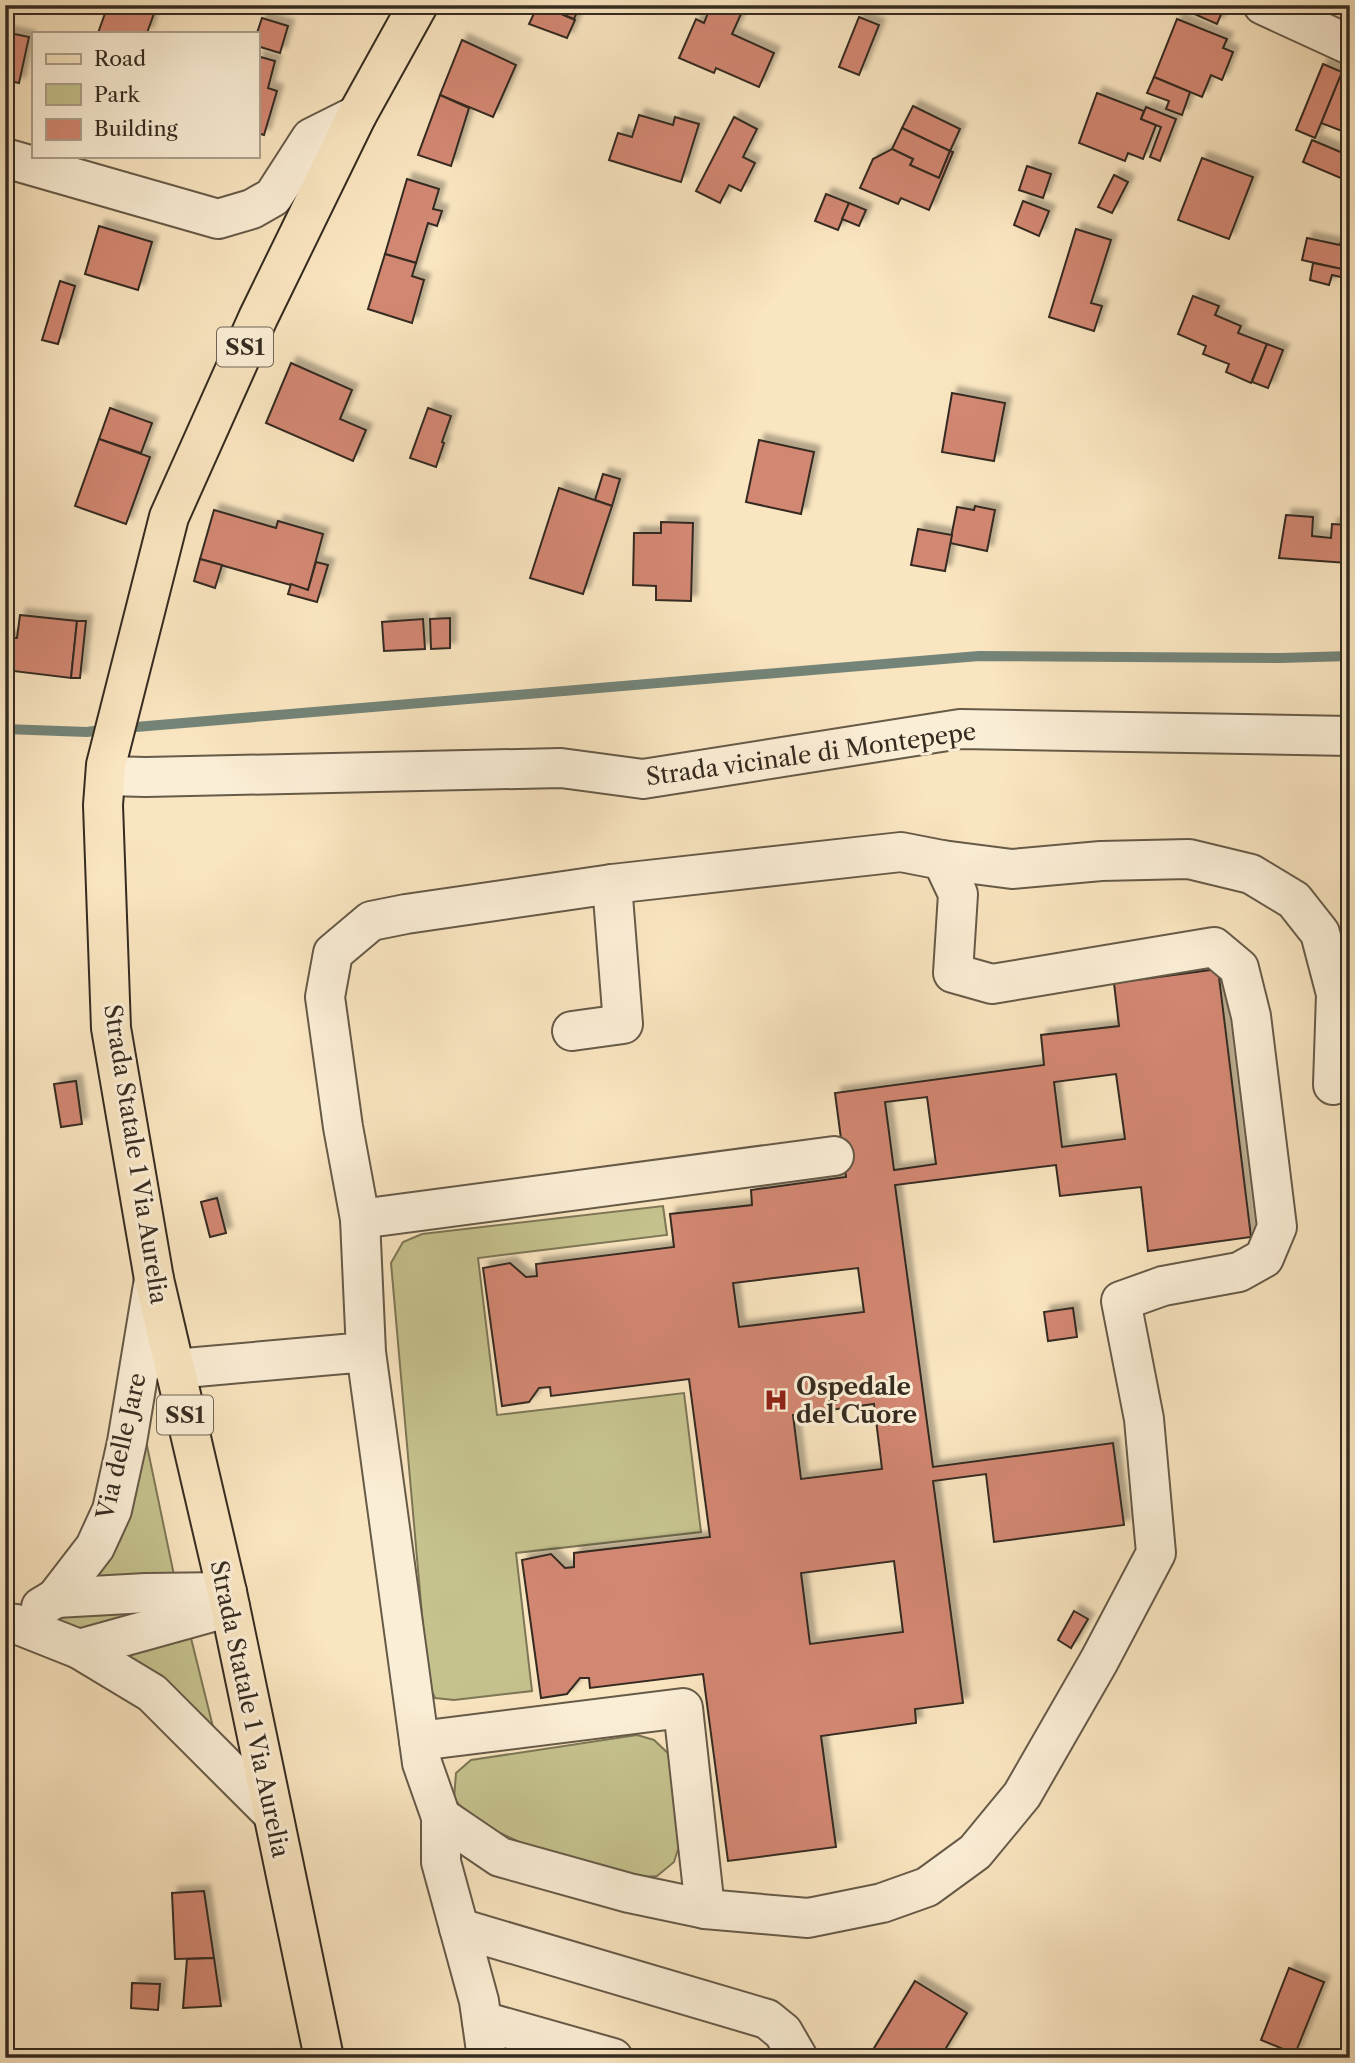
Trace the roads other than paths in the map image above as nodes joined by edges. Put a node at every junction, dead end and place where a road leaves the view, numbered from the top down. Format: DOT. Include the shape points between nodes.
graph roads {
  1 [pos="418,5"];
  2 [pos="1263,5"];
  3 [pos="1350,45"];
  4 [pos="357,115"];
  5 [pos="5,158"];
  6 [pos="1350,736"];
  7 [pos="106,770"];
  8 [pos="942,860"];
  9 [pos="612,884"];
  10 [pos="572,1031"];
  11 [pos="1333,1085"];
  12 [pos="834,1156"];
  13 [pos="360,1219"];
  14 [pos="154,1279"];
  15 [pos="366,1352"];
  16 [pos="174,1369"];
  17 [pos="55,1599"];
  18 [pos="229,1600"];
  19 [pos="11,1623"];
  20 [pos="79,1649"];
  21 [pos="419,1741"];
  22 [pos="271,1813"];
  23 [pos="441,1817"];
  24 [pos="705,1909"];
  25 [pos="459,1928"];
  26 [pos="485,2040"];
  27 [pos="324,2058"];
  28 [pos="613,2058"];
  29 [pos="797,2058"];
  1 -- 4 [label="main road, Strada Statale 1 Via Aurelia / SS1"];
  2 -- 3 [label="street"];
  4 -- 5 [label="street" via="311,138 273,197 218,219"];
  4 -- 7 [label="main road, Strada Statale 1 Via Aurelia / SS1" via="258,318 169,517"];
  6 -- 7 [label="street, Strada vicinale di Montepepe" via="960,729 643,779 561,768 146,777"];
  7 -- 14 [label="main road, Strada Statale 1 Via Aurelia / SS1" via="103,805 111,1028"];
  8 -- 9 [label="street" via="901,852"];
  8 -- 11 [label="street" via="1012,869 1189,859 1251,874 1294,900 1320,933 1336,994"];
  8 -- 24 [label="street" via="958,894 953,973 992,984 1214,947 1239,968 1251,1016 1277,1227 1264,1258 1238,1272 1163,1286 1121,1301 1144,1419 1156,1553 1022,1794 975,1852 927,1887 883,1903 808,1918"];
  9 -- 10 [label="street" via="623,1024"];
  9 -- 13 [label="street" via="371,921 333,953 325,997"];
  12 -- 13 [label="street"];
  13 -- 15 [label="street"];
  14 -- 16 [label="main road, Strada Statale 1 Via Aurelia / SS1"];
  14 -- 17 [label="street, Via delle Jare" via="112,1510 95,1547"];
  15 -- 16 [label="street"];
  15 -- 21 [label="street"];
  16 -- 18 [label="main road, Strada Statale 1 Via Aurelia / SS1"];
  17 -- 18 [label="street, Via delle Jare" via="146,1593"];
  17 -- 19 [label="street, Via delle Jare"];
  18 -- 20 [label="street"];
  18 -- 22 [label="main road, Strada Statale 1 Via Aurelia / SS1"];
  19 -- 20 [label="street, Via delle Jare"];
  20 -- 22 [label="street, Via delle Jare" via="152,1693"];
  21 -- 23 [label="street"];
  21 -- 24 [label="street" via="683,1708"];
  22 -- 27 [label="main road, Strada Statale 1 Via Aurelia / SS1"];
  23 -- 24 [label="street" via="500,1857"];
  23 -- 25 [label="street" via="441,1862"];
  25 -- 26 [label="street"];
  25 -- 29 [label="street" via="767,2019 783,2032"];
  26 -- 28 [label="street"];
}
